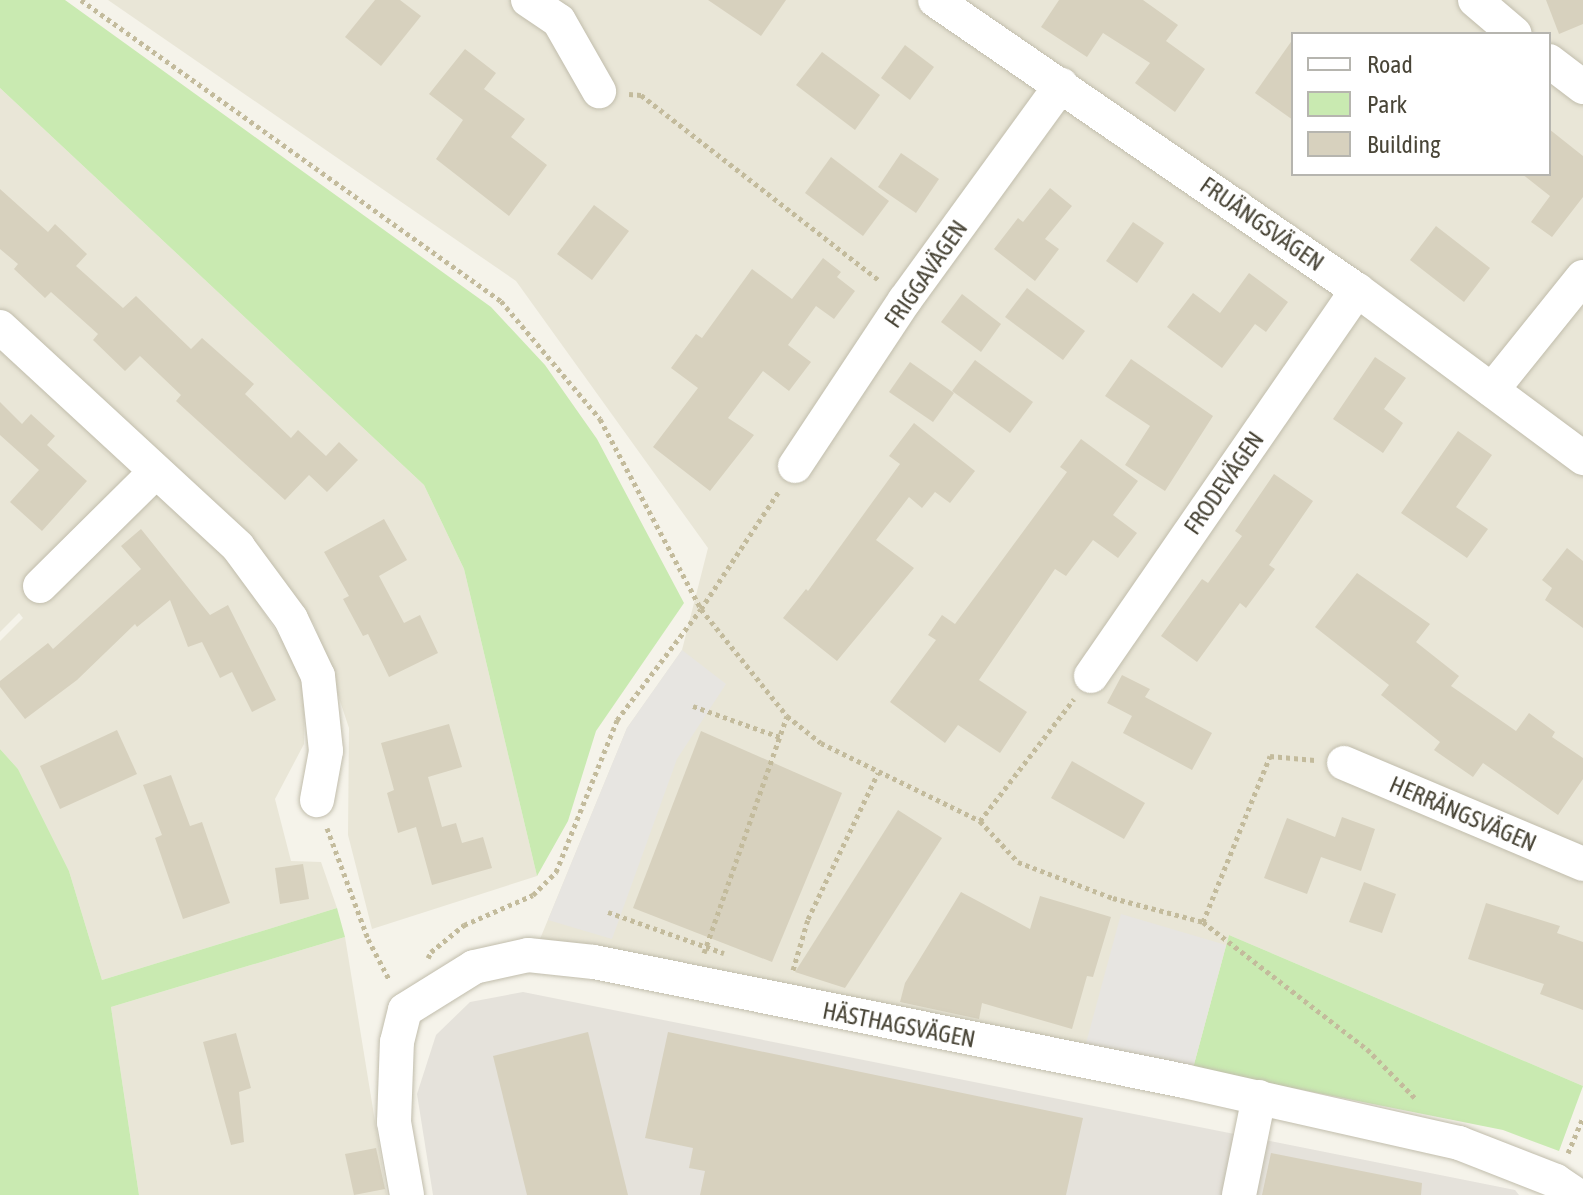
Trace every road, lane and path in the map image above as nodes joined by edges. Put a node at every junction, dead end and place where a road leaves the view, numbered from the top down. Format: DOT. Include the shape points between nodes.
graph roads {
  1 [pos="81,0"];
  2 [pos="528,0"];
  3 [pos="935,0"];
  4 [pos="1475,0"];
  5 [pos="1513,32"];
  6 [pos="1551,63"];
  7 [pos="1061,85"];
  8 [pos="1583,87"];
  9 [pos="599,91"];
  10 [pos="1583,277"];
  11 [pos="1357,290"];
  12 [pos="905,300"];
  13 [pos="0,327"];
  14 [pos="1492,390"];
  15 [pos="1583,458"];
  16 [pos="795,466"];
  17 [pos="155,472"];
  18 [pos="40,586"];
  19 [pos="701,609"];
  20 [pos="1091,676"];
  21 [pos="693,706"];
  22 [pos="787,716"];
  23 [pos="780,737"];
  24 [pos="1344,763"];
  25 [pos="878,773"];
  26 [pos="317,800"];
  27 [pos="980,821"];
  28 [pos="1583,864"];
  29 [pos="608,912"];
  30 [pos="1203,922"];
  31 [pos="706,946"];
  32 [pos="735,956"];
  33 [pos="426,963"];
  34 [pos="693,983"];
  35 [pos="784,1003"];
  36 [pos="405,1010"];
  37 [pos="1259,1097"];
  38 [pos="1418,1101"];
  39 [pos="407,1195"];
  40 [pos="1239,1195"];
  41 [pos="1577,1195"];
  1 -- 19 [label="path" via="501,301 600,419"];
  2 -- 9 [label="street" via="559,21"];
  3 -- 7 [label="street, FRUÄNGSVÄGEN"];
  4 -- 5 [label="street"];
  6 -- 8 [label="street"];
  7 -- 11 [label="street, FRUÄNGSVÄGEN"];
  7 -- 12 [label="street, FRIGGAVÄGEN"];
  9 -- 12 [label="path" via="641,95"];
  10 -- 14 [label="street"];
  11 -- 14 [label="street, FRUÄNGSVÄGEN"];
  11 -- 20 [label="street, FRODEVÄGEN"];
  12 -- 16 [label="street, FRIGGAVÄGEN"];
  13 -- 17 [label="street"];
  14 -- 15 [label="street, FRUÄNGSVÄGEN"];
  16 -- 19 [label="path"];
  17 -- 18 [label="street"];
  17 -- 26 [label="street" via="238,547 291,619 318,676 326,751"];
  19 -- 22 [label="path"];
  19 -- 33 [label="path" via="617,720 556,872 533,895 464,925 431,952"];
  20 -- 27 [label="path"];
  21 -- 23 [label="path"];
  22 -- 23 [label="path"];
  22 -- 25 [label="path" via="821,743"];
  23 -- 31 [label="path"];
  24 -- 28 [label="street, HERRÄNGSVÄGEN"];
  24 -- 30 [label="path" via="1270,756"];
  25 -- 27 [label="path"];
  25 -- 35 [label="path" via="808,919"];
  26 -- 36 [label="path" via="368,939"];
  27 -- 30 [label="path" via="1018,862 1113,898"];
  29 -- 31 [label="path"];
  30 -- 38 [label="path" via="1367,1049"];
  31 -- 32 [label="path"];
  31 -- 34 [label="path"];
  34 -- 35 [label="street, HÄSTHAGSVÄGEN"];
  34 -- 36 [label="street, HÄSTHAGSVÄGEN" via="594,962 528,955 474,967"];
  35 -- 37 [label="street, HÄSTHAGSVÄGEN"];
  36 -- 39 [label="street" via="397,1042 394,1122"];
  37 -- 40 [label="street"];
  37 -- 41 [label="street, HÄSTHAGSVÄGEN" via="1459,1143 1556,1181"];
}
